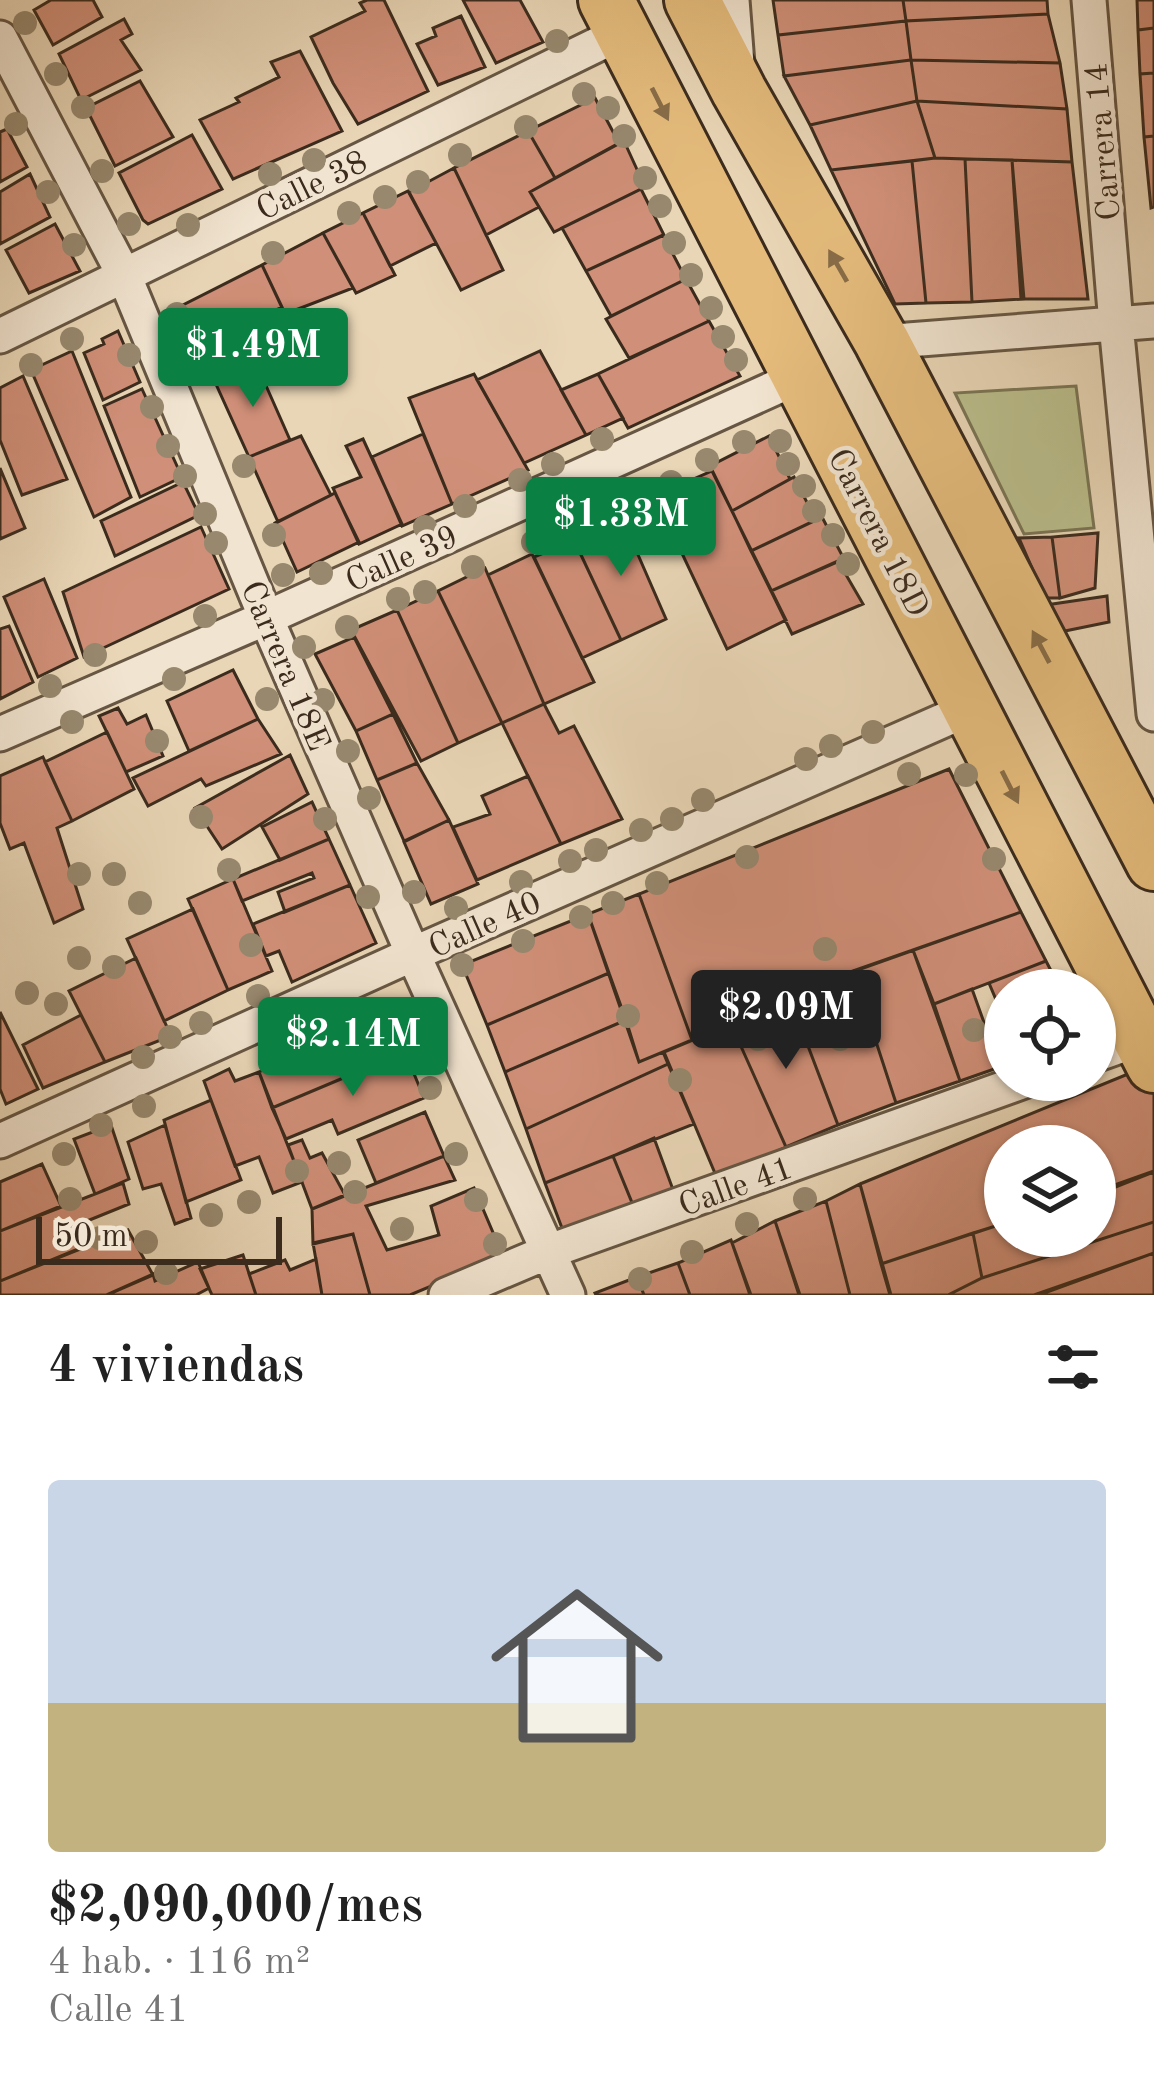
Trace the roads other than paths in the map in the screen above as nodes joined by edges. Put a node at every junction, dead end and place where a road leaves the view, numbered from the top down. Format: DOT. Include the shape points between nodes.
graph roads {
  1 [pos="692,0"];
  2 [pos="732,0"];
  3 [pos="1089,0"];
  4 [pos="615,16"];
  5 [pos="0,38"];
  6 [pos="739,91"];
  7 [pos="124,275"];
  8 [pos="1154,321"];
  9 [pos="1116,324"];
  10 [pos="0,336"];
  11 [pos="882,342"];
  12 [pos="800,376"];
  13 [pos="266,618"];
  14 [pos="969,709"];
  15 [pos="1154,714"];
  16 [pos="0,734"];
  17 [pos="1154,863"];
  18 [pos="413,954"];
  19 [pos="1130,1053"];
  20 [pos="984,1095"];
  21 [pos="0,1142"];
  22 [pos="550,1251"];
  23 [pos="446,1295"];
  24 [pos="568,1295"];
  1 -- 6 [label="main road"];
  2 -- 6 [label="street"];
  3 -- 9 [label="street, Carrera 14"];
  4 -- 7 [label="street, Calle 38"];
  4 -- 12 [label="main road, Carrera 18D, one-way"];
  5 -- 7 [label="street, Carrera 18E"];
  11 -- 6 [label="main road, one-way"];
  7 -- 10 [label="street, Calle 38"];
  7 -- 13 [label="street, Carrera 18E"];
  8 -- 9 [label="street"];
  9 -- 11 [label="street"];
  9 -- 15 [label="street, Carrera 14"];
  17 -- 11 [label="main road, one-way"];
  12 -- 13 [label="street, Calle 39"];
  12 -- 14 [label="main road, Carrera 18D"];
  13 -- 16 [label="street, Calle 39"];
  13 -- 18 [label="street, Carrera 18E"];
  14 -- 18 [label="street, Calle 40"];
  14 -- 19 [label="main road, Carrera 18D, one-way"];
  18 -- 21 [label="street, Calle 40"];
  18 -- 22 [label="street, Carrera 18E"];
  20 -- 22 [label="street, Calle 41"];
  22 -- 23 [label="street, Calle 41"];
  22 -- 24 [label="street, Carrera 18E"];
}
